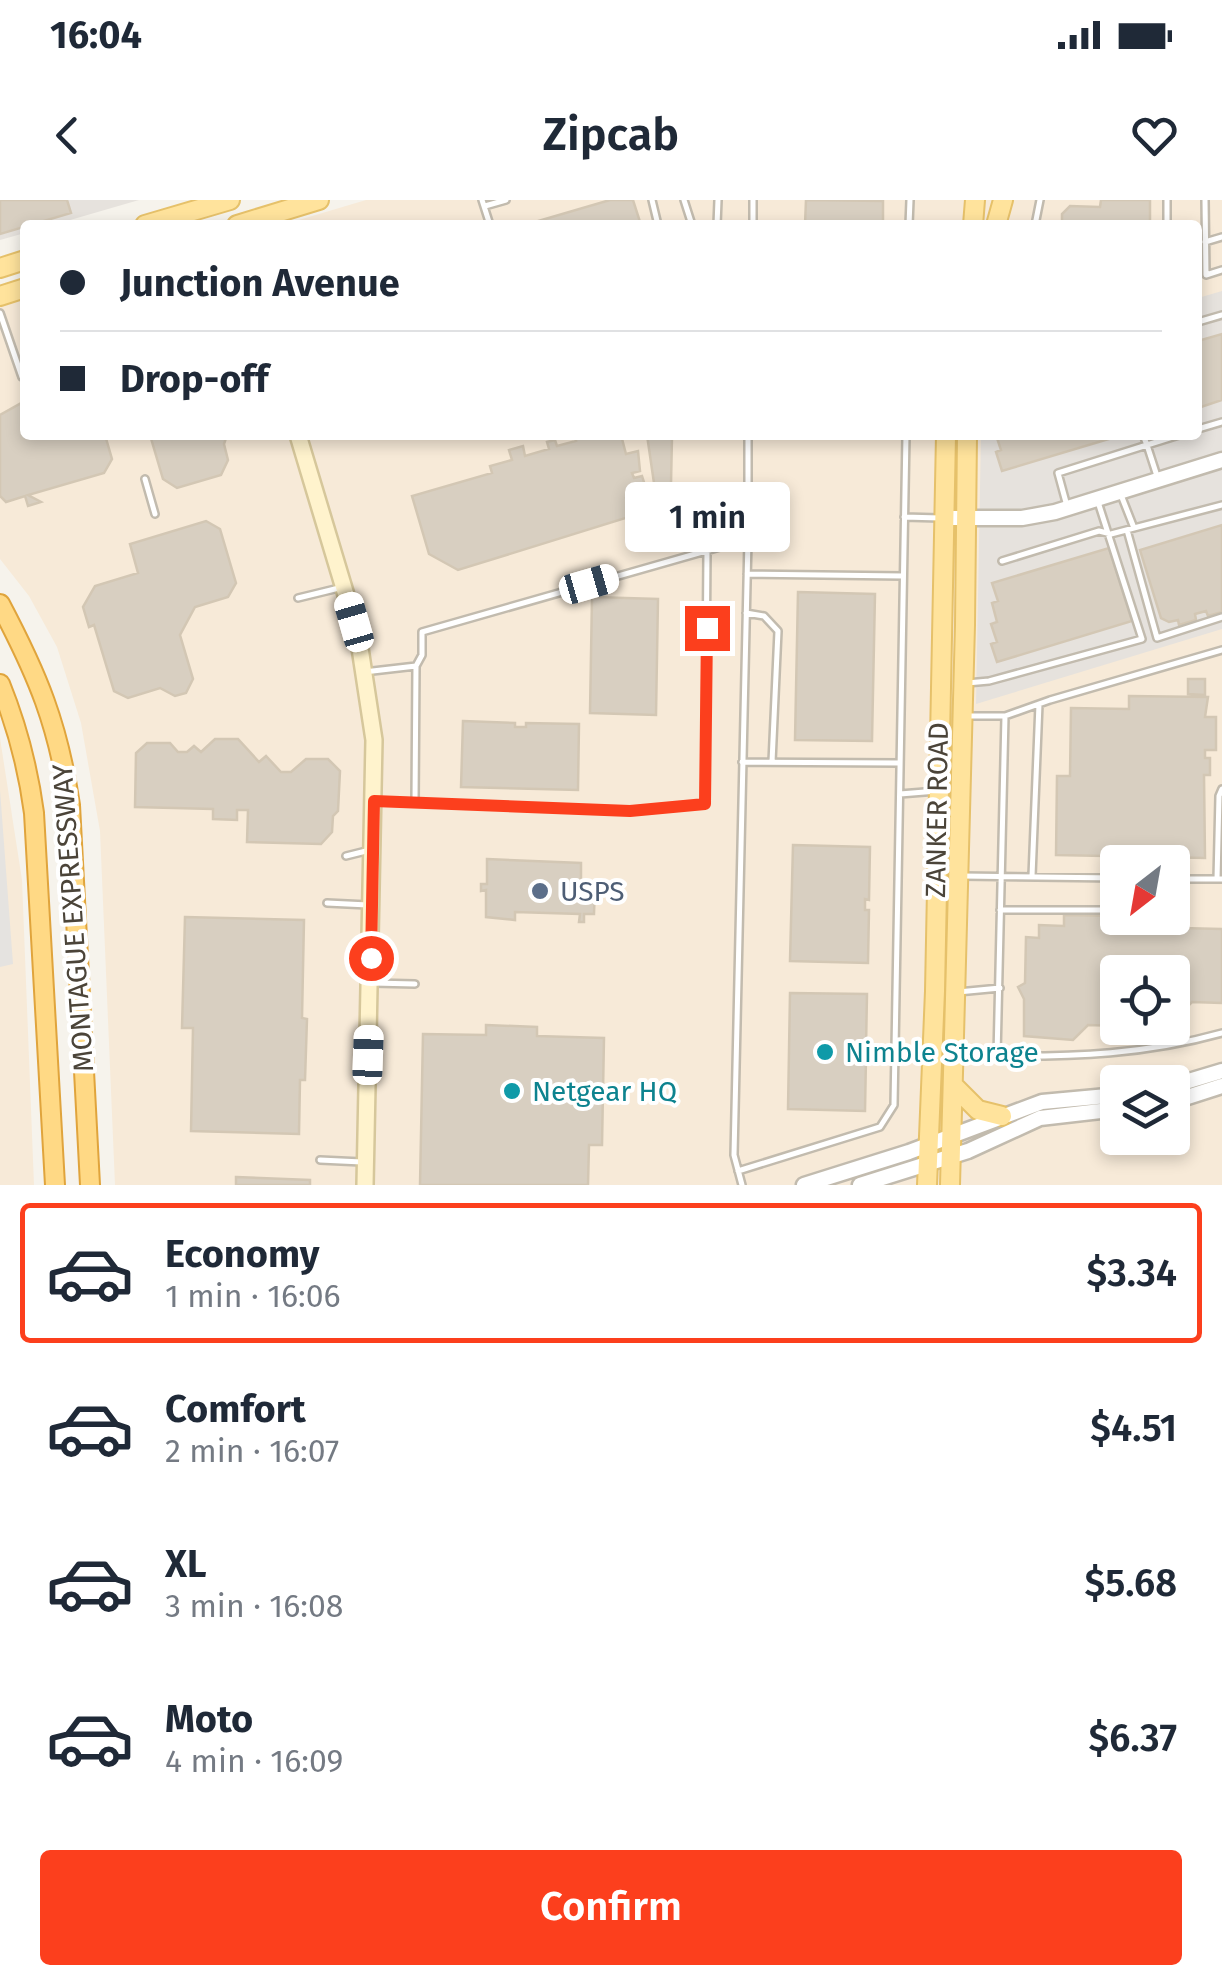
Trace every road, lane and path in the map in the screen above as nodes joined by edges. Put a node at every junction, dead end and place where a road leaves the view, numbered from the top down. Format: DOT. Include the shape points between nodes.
graph roads {
  1 [pos="231,200"];
  2 [pos="320,200"];
  3 [pos="506,200"];
  4 [pos="1205,200"];
  5 [pos="483,203"];
  6 [pos="162,220"];
  7 [pos="254,220"];
  8 [pos="1222,237"];
  9 [pos="1205,242"];
  10 [pos="1222,270"];
  11 [pos="0,313"];
  12 [pos="20,371"];
  13 [pos="300,440"];
  14 [pos="748,440"];
  15 [pos="906,440"];
  16 [pos="946,440"];
  17 [pos="967,440"];
  18 [pos="1144,440"];
  19 [pos="1162,440"];
  20 [pos="1146,445"];
  21 [pos="1222,460"];
  22 [pos="146,479"];
  23 [pos="1158,480"];
  24 [pos="1120,492"];
  25 [pos="1097,499"];
  26 [pos="1222,504"];
  27 [pos="1068,508"];
  28 [pos="155,514"];
  29 [pos="904,516"];
  30 [pos="943,518"];
  31 [pos="966,519"];
  32 [pos="1130,529"];
  33 [pos="1110,534"];
  34 [pos="748,539"];
  35 [pos="707,550"];
  36 [pos="1002,561"];
  37 [pos="747,574"];
  38 [pos="903,576"];
  39 [pos="344,586"];
  40 [pos="298,598"];
  41 [pos="0,604"];
  42 [pos="746,613"];
  43 [pos="1222,617"];
  44 [pos="1222,650"];
  45 [pos="1222,660"];
  46 [pos="416,666"];
  47 [pos="364,672"];
  48 [pos="964,683"];
  49 [pos="0,684"];
  50 [pos="1039,704"];
  51 [pos="963,716"];
  52 [pos="1005,716"];
  53 [pos="742,762"];
  54 [pos="772,762"];
  55 [pos="900,762"];
  56 [pos="1222,790"];
  57 [pos="937,792"];
  58 [pos="900,794"];
  59 [pos="374,801"];
  60 [pos="415,803"];
  61 [pos="373,849"];
  62 [pos="346,856"];
  63 [pos="958,876"];
  64 [pos="1000,876"];
  65 [pos="1032,876"];
  66 [pos="1100,878"];
  67 [pos="1190,878"];
  68 [pos="1219,879"];
  69 [pos="326,903"];
  70 [pos="372,905"];
  71 [pos="1000,910"];
  72 [pos="1100,910"];
  73 [pos="370,983"];
  74 [pos="414,984"];
  75 [pos="1000,988"];
  76 [pos="956,992"];
  77 [pos="1222,1033"];
  78 [pos="1222,1072"];
  79 [pos="1190,1081"];
  80 [pos="953,1085"];
  81 [pos="1222,1086"];
  82 [pos="1190,1096"];
  83 [pos="1100,1097"];
  84 [pos="1100,1113"];
  85 [pos="1002,1116"];
  86 [pos="951,1136"];
  87 [pos="930,1143"];
  88 [pos="950,1158"];
  89 [pos="320,1160"];
  90 [pos="366,1162"];
  91 [pos="928,1165"];
  92 [pos="738,1171"];
  93 [pos="55,1185"];
  94 [pos="90,1185"];
  95 [pos="365,1185"];
  96 [pos="742,1185"];
  97 [pos="804,1185"];
  98 [pos="860,1185"];
  99 [pos="927,1185"];
  100 [pos="950,1185"];
  1 -- 6 [label="main road"];
  2 -- 7 [label="main road"];
  3 -- 5 [label="lane"];
  4 -- 9 [label="lane"];
  8 -- 9 [label="lane"];
  9 -- 10 [label="lane" via="1206,275"];
  11 -- 12 [label="lane"];
  13 -- 39 [label="main road"];
  14 -- 34 [label="lane"];
  15 -- 29 [label="lane"];
  16 -- 30 [label="main road, ZANKER ROAD"];
  17 -- 31 [label="main road, ZANKER ROAD"];
  18 -- 20 [label="lane"];
  19 -- 20 [label="lane"];
  20 -- 23 [label="lane"];
  20 -- 27 [label="lane" via="1058,473"];
  21 -- 23 [label="street"];
  22 -- 28 [label="lane"];
  23 -- 24 [label="street"];
  24 -- 25 [label="street"];
  24 -- 32 [label="lane"];
  25 -- 27 [label="street"];
  25 -- 33 [label="lane"];
  26 -- 32 [label="lane"];
  27 -- 31 [label="street" via="1022,518"];
  29 -- 30 [label="lane"];
  29 -- 38 [label="lane"];
  30 -- 31 [label="street"];
  30 -- 57 [label="main road, ZANKER ROAD"];
  31 -- 48 [label="main road, ZANKER ROAD"];
  32 -- 33 [label="lane"];
  32 -- 43 [label="lane" via="1157,638"];
  33 -- 36 [label="lane" via="1099,531"];
  33 -- 48 [label="lane" via="1142,638"];
  34 -- 35 [label="lane"];
  34 -- 37 [label="lane"];
  35 -- 46 [label="lane" via="422,632"];
  35 -- 60 [label="lane" via="705,804 630,811"];
  37 -- 38 [label="lane"];
  37 -- 42 [label="lane"];
  38 -- 55 [label="lane"];
  39 -- 40 [label="lane"];
  39 -- 47 [label="main road"];
  41 -- 94 [label="highway, MONTAGUE EXPRESSWAY" via="33,666 64,762"];
  42 -- 53 [label="lane"];
  42 -- 54 [label="lane" via="764,616 778,631"];
  44 -- 45 [label="lane"];
  44 -- 50 [label="lane"];
  46 -- 47 [label="lane"];
  46 -- 60 [label="lane"];
  47 -- 59 [label="main road"];
  48 -- 51 [label="main road, ZANKER ROAD"];
  49 -- 93 [label="highway, MONTAGUE EXPRESSWAY" via="34,813"];
  50 -- 52 [label="lane"];
  50 -- 65 [label="lane"];
  51 -- 52 [label="lane"];
  51 -- 63 [label="main road, ZANKER ROAD"];
  52 -- 64 [label="lane"];
  53 -- 54 [label="lane"];
  53 -- 92 [label="lane"];
  54 -- 55 [label="lane"];
  55 -- 58 [label="lane"];
  56 -- 68 [label="lane"];
  57 -- 58 [label="lane"];
  57 -- 87 [label="main road, ZANKER ROAD"];
  58 -- 92 [label="lane" via="894,1105 880,1127"];
  59 -- 60 [label="lane"];
  59 -- 61 [label="main road"];
  61 -- 62 [label="lane"];
  61 -- 70 [label="main road"];
  63 -- 64 [label="lane"];
  63 -- 76 [label="main road, ZANKER ROAD"];
  64 -- 65 [label="lane"];
  64 -- 71 [label="lane"];
  65 -- 66 [label="lane"];
  67 -- 68 [label="lane"];
  69 -- 70 [label="lane"];
  70 -- 73 [label="main road"];
  71 -- 72 [label="lane"];
  71 -- 75 [label="lane"];
  73 -- 74 [label="lane"];
  73 -- 90 [label="main road"];
  75 -- 76 [label="lane"];
  75 -- 77 [label="lane" via="997,1056 1116,1054"];
  76 -- 80 [label="main road, ZANKER ROAD"];
  78 -- 79 [label="street"];
  80 -- 85 [label="main road" via="978,1110"];
  80 -- 86 [label="main road, ZANKER ROAD"];
  81 -- 82 [label="street"];
  83 -- 85 [label="street" via="1042,1102"];
  84 -- 88 [label="street" via="1040,1118"];
  85 -- 86 [label="street"];
  86 -- 87 [label="street"];
  86 -- 88 [label="main road, ZANKER ROAD"];
  87 -- 91 [label="main road, ZANKER ROAD"];
  87 -- 97 [label="street"];
  88 -- 91 [label="street"];
  88 -- 100 [label="main road, ZANKER ROAD"];
  89 -- 90 [label="lane"];
  90 -- 95 [label="main road"];
  91 -- 98 [label="street"];
  91 -- 99 [label="main road, ZANKER ROAD"];
  92 -- 96 [label="lane"];
}
